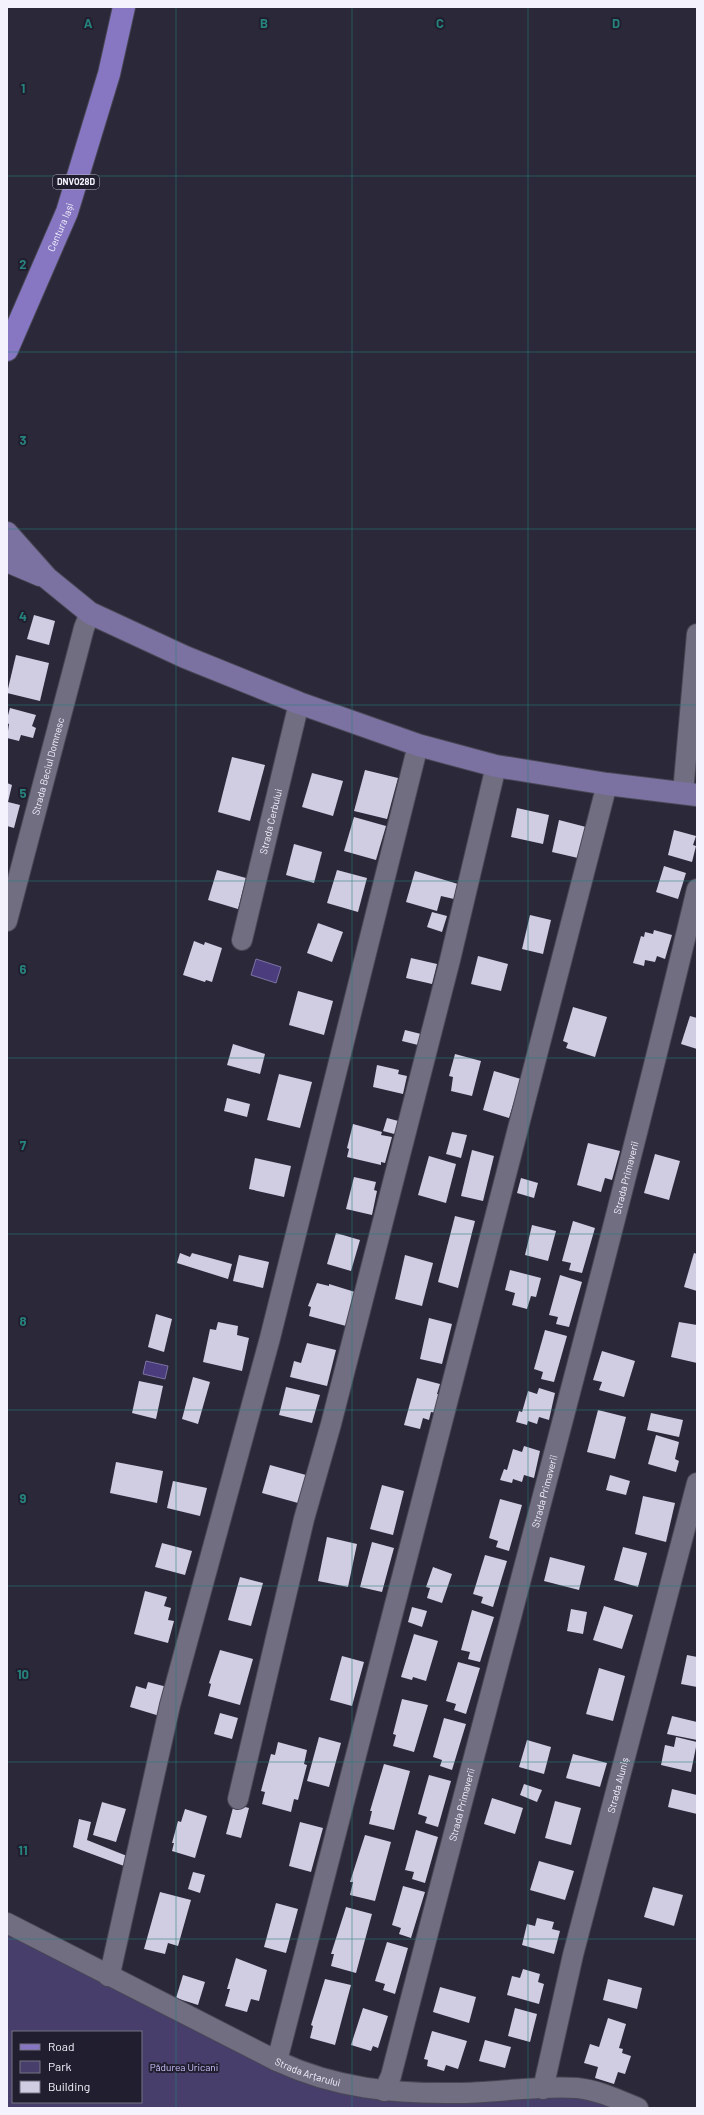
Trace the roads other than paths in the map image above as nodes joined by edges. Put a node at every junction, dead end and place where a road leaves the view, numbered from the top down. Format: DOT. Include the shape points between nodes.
graph roads {
  1 [pos="124,7"];
  2 [pos="7,350"];
  3 [pos="7,533"];
  4 [pos="7,561"];
  5 [pos="47,578"];
  6 [pos="90,613"];
  7 [pos="697,634"];
  8 [pos="299,703"];
  9 [pos="418,745"];
  10 [pos="496,766"];
  11 [pos="607,784"];
  12 [pos="690,794"];
  13 [pos="697,890"];
  14 [pos="7,921"];
  15 [pos="242,940"];
  16 [pos="697,1484"];
  17 [pos="238,1799"];
  18 [pos="7,1923"];
  19 [pos="108,1976"];
  20 [pos="277,2062"];
  21 [pos="543,2089"];
  22 [pos="384,2091"];
  23 [pos="638,2108"];
  1 -- 2 [label="main road, Centura Iași / DNVO28D" via="109,74 67,212"];
  3 -- 5 [label="main road"];
  4 -- 5 [label="main road"];
  5 -- 6 [label="main road"];
  6 -- 8 [label="main road" via="185,657"];
  6 -- 14 [label="street, Strada Beciul Domnesc"];
  7 -- 12 [label="street"];
  8 -- 9 [label="main road"];
  8 -- 15 [label="street, Strada Cerbului"];
  9 -- 10 [label="main road"];
  9 -- 19 [label="street" via="270,1338 170,1705"];
  10 -- 11 [label="main road"];
  10 -- 17 [label="street" via="448,968 333,1416 304,1519"];
  11 -- 12 [label="main road"];
  11 -- 20 [label="street"];
  13 -- 22 [label="street, Strada Primaverii" via="586,1337 450,1844 391,2076"];
  16 -- 21 [label="street, Strada Aluniș" via="573,1955"];
  18 -- 19 [label="street, Strada Arțarului"];
  19 -- 20 [label="street, Strada Arțarului"];
  20 -- 22 [label="street, Strada Arțarului" via="317,2078"];
  21 -- 22 [label="street, Strada Arțarului" via="456,2093"];
  21 -- 23 [label="street, Strada Arțarului" via="578,2088"];
}
